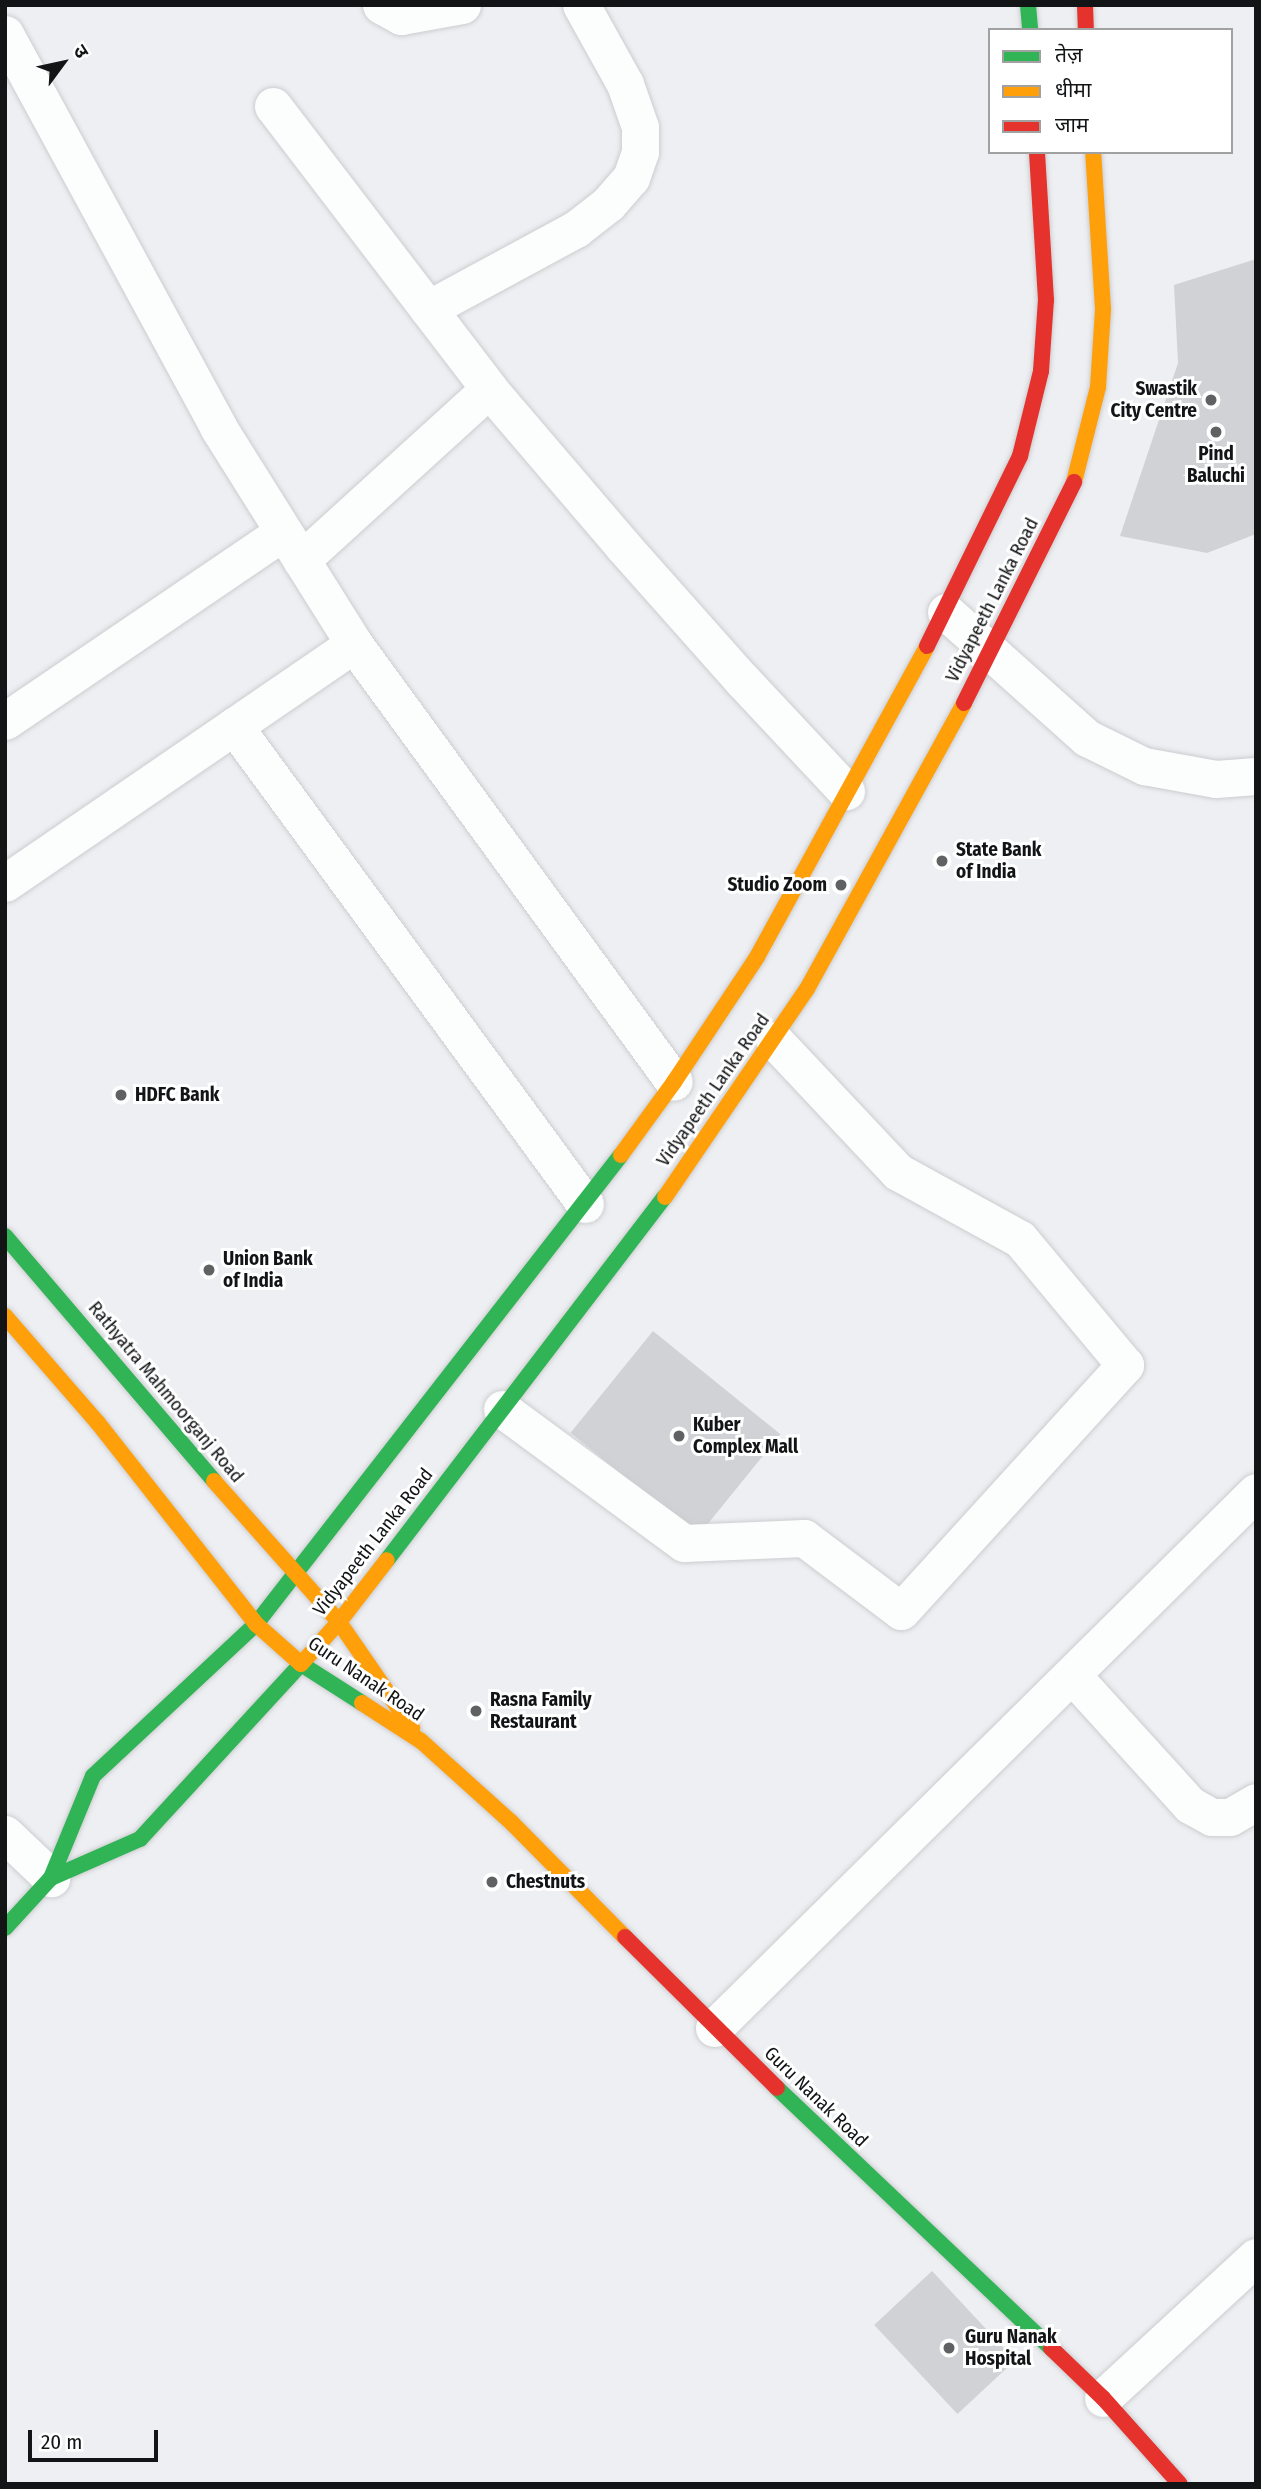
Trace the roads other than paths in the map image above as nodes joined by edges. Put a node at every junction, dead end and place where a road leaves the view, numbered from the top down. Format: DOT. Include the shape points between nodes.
graph roads {
  1 [pos="381,5"];
  2 [pos="463,5"];
  3 [pos="582,5"];
  4 [pos="1028,5"];
  5 [pos="1084,5"];
  6 [pos="1030,28"];
  7 [pos="1086,28"];
  8 [pos="5,34"];
  9 [pos="273,106"];
  10 [pos="1037,154"];
  11 [pos="1093,154"];
  12 [pos="428,309"];
  13 [pos="489,389"];
  14 [pos="292,546"];
  15 [pos="946,612"];
  16 [pos="354,644"];
  17 [pos="991,654"];
  18 [pos="5,722"];
  19 [pos="234,726"];
  20 [pos="1256,776"];
  21 [pos="846,790"];
  22 [pos="5,883"];
  23 [pos="774,1040"];
  24 [pos="674,1082"];
  25 [pos="585,1204"];
  26 [pos="5,1236"];
  27 [pos="5,1316"];
  28 [pos="502,1409"];
  29 [pos="1256,1492"];
  30 [pos="295,1576"];
  31 [pos="339,1622"];
  32 [pos="256,1624"];
  33 [pos="301,1664"];
  34 [pos="1072,1675"];
  35 [pos="421,1741"];
  36 [pos="1256,1802"];
  37 [pos="5,1834"];
  38 [pos="51,1878"];
  39 [pos="5,1927"];
  40 [pos="714,2028"];
  41 [pos="1256,2258"];
  42 [pos="1103,2398"];
  43 [pos="1180,2484"];
  1 -- 2 [label="street" via="401,16"];
  3 -- 12 [label="street" via="625,84 640,127 640,152 631,178 576,229"];
  4 -- 6 [label="main road"];
  5 -- 7 [label="main road"];
  8 -- 14 [label="street" via="218,427"];
  9 -- 12 [label="street"];
  10 -- 15 [label="main road, Vidyapeeth Lanka Road" via="1046,300 1041,371 1020,456"];
  11 -- 17 [label="main road, Vidyapeeth Lanka Road" via="1103,309 1098,387 1075,480"];
  12 -- 13 [label="street"];
  13 -- 14 [label="street"];
  13 -- 21 [label="street" via="669,598"];
  14 -- 16 [label="street"];
  14 -- 18 [label="street"];
  15 -- 17 [label="street"];
  15 -- 21 [label="main road, Vidyapeeth Lanka Road"];
  16 -- 19 [label="street"];
  16 -- 24 [label="street"];
  17 -- 20 [label="street" via="1087,738 1144,766 1216,779"];
  17 -- 23 [label="main road, Vidyapeeth Lanka Road" via="807,989"];
  19 -- 22 [label="street"];
  19 -- 25 [label="street"];
  21 -- 24 [label="main road, Vidyapeeth Lanka Road" via="757,957"];
  23 -- 28 [label="main road, Vidyapeeth Lanka Road" via="633,1241"];
  23 -- 28 [label="street" via="898,1172 1020,1240 1125,1365 901,1611 804,1538 684,1543"];
  24 -- 25 [label="main road, Vidyapeeth Lanka Road"];
  25 -- 30 [label="main road, Vidyapeeth Lanka Road"];
  26 -- 30 [label="main road, Rathyatra Mahmoorganj Road"];
  27 -- 32 [label="main road" via="98,1423"];
  28 -- 31 [label="main road, Vidyapeeth Lanka Road"];
  29 -- 34 [label="street"];
  30 -- 31 [label="main road, Guru Nanak Road"];
  30 -- 32 [label="main road, Vidyapeeth Lanka Road"];
  31 -- 33 [label="main road, Vidyapeeth Lanka Road"];
  31 -- 35 [label="main road, Guru Nanak Road"];
  32 -- 33 [label="main road, Guru Nanak Road"];
  32 -- 38 [label="main road, Vidyapeeth Lanka Road" via="93,1776"];
  33 -- 35 [label="main road, Guru Nanak Road"];
  33 -- 38 [label="main road, Vidyapeeth Lanka Road" via="141,1839"];
  34 -- 36 [label="street" via="1191,1805 1212,1816 1230,1817"];
  34 -- 40 [label="street"];
  35 -- 40 [label="main road, Guru Nanak Road" via="512,1823"];
  37 -- 38 [label="street"];
  38 -- 39 [label="main road, Vidyapeeth Lanka Road"];
  40 -- 42 [label="main road, Guru Nanak Road"];
  41 -- 42 [label="street"];
  42 -- 43 [label="main road, Guru Nanak Road"];
}
